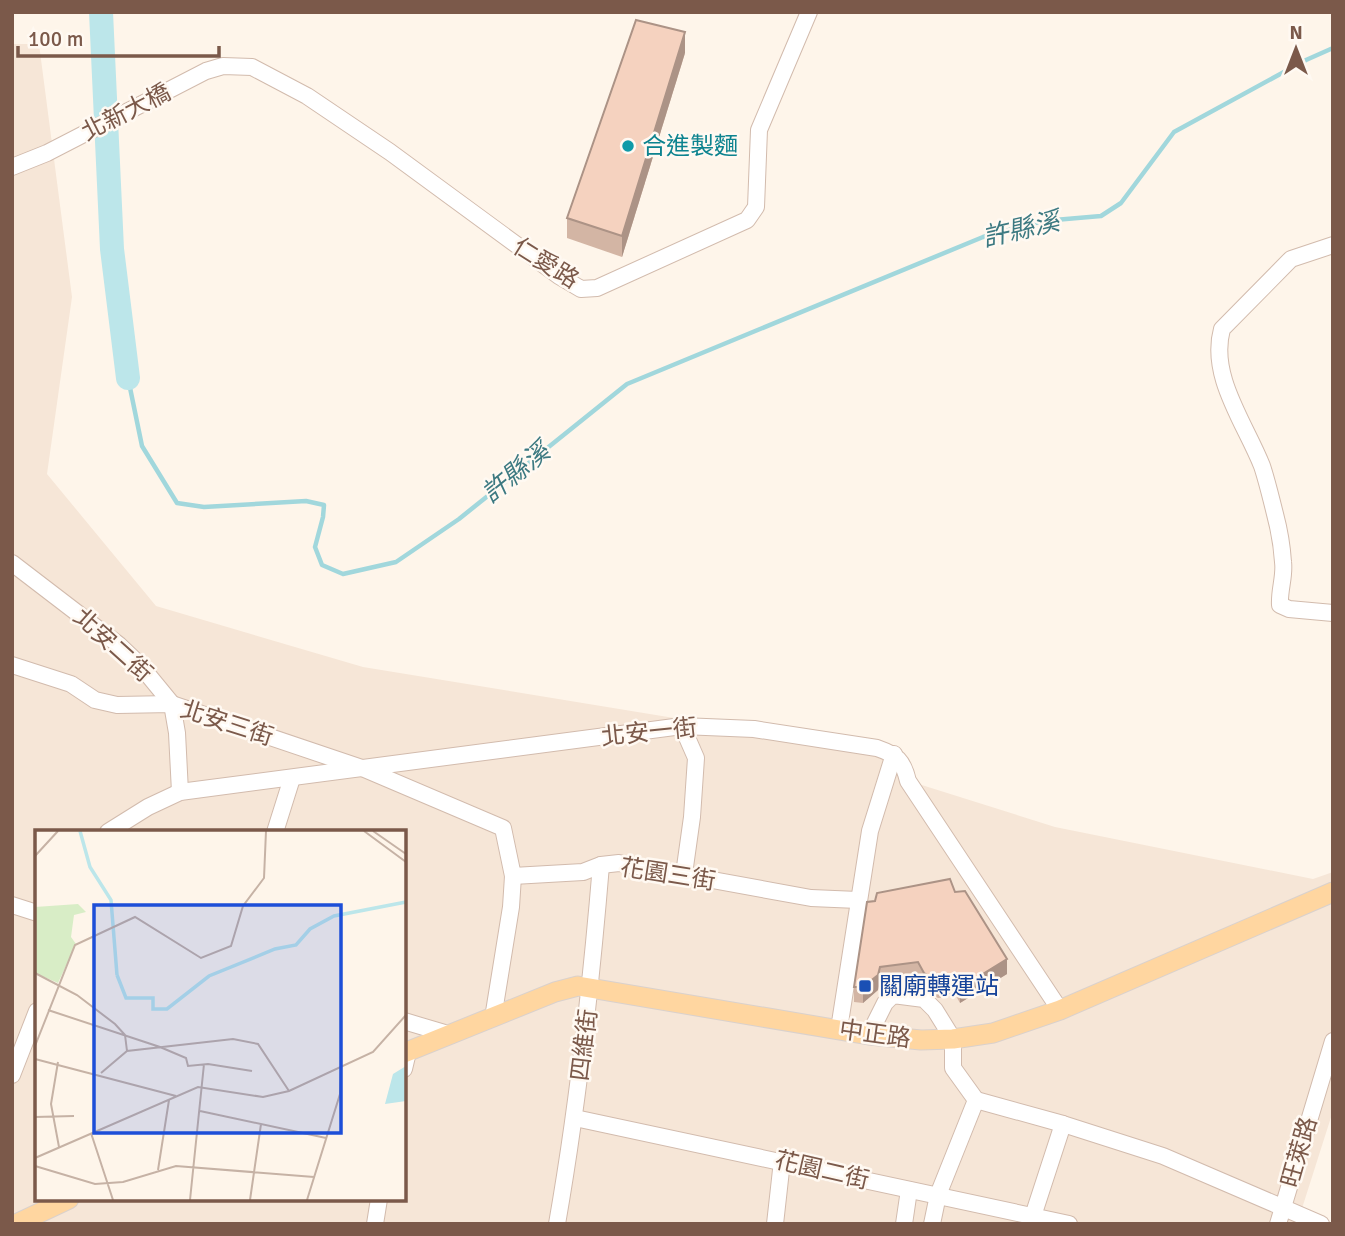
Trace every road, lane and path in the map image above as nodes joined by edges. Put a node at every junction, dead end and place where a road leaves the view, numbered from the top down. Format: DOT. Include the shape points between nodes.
graph roads {
  1 [pos="808,12"];
  2 [pos="205,71"];
  3 [pos="12,167"];
  4 [pos="1333,245"];
  5 [pos="12,563"];
  6 [pos="1333,613"];
  7 [pos="12,665"];
  8 [pos="172,704"];
  9 [pos="682,726"];
  10 [pos="894,754"];
  11 [pos="362,768"];
  12 [pos="292,778"];
  13 [pos="180,792"];
  14 [pos="111,830"];
  15 [pos="276,830"];
  16 [pos="601,865"];
  17 [pos="684,874"];
  18 [pos="513,876"];
  19 [pos="1333,892"];
  20 [pos="858,900"];
  21 [pos="12,905"];
  22 [pos="35,912"];
  23 [pos="591,987"];
  24 [pos="1060,1010"];
  25 [pos="35,1015"];
  26 [pos="493,1018"];
  27 [pos="406,1022"];
  28 [pos="839,1030"];
  29 [pos="451,1035"];
  30 [pos="869,1035"];
  31 [pos="953,1039"];
  32 [pos="1333,1041"];
  33 [pos="406,1058"];
  34 [pos="12,1075"];
  35 [pos="976,1100"];
  36 [pos="575,1118"];
  37 [pos="1063,1124"];
  38 [pos="782,1161"];
  39 [pos="909,1189"];
  40 [pos="938,1195"];
  41 [pos="65,1201"];
  42 [pos="379,1201"];
  43 [pos="1283,1207"];
  44 [pos="1033,1216"];
  45 [pos="16,1224"];
  46 [pos="375,1224"];
  47 [pos="557,1224"];
  48 [pos="775,1224"];
  49 [pos="904,1224"];
  50 [pos="932,1224"];
  51 [pos="1069,1224"];
  52 [pos="1278,1224"];
  53 [pos="1321,1224"];
  1 -- 2 [label="street, 仁愛路" via="759,130 755,207 747,220 597,288 580,289 559,276 307,96 252,67 223,65"];
  2 -- 3 [label="street, 北新大橋"];
  4 -- 6 [label="street" via="1291,259 1222,328 1219,340 1219,360 1262,467 1275,516 1284,564 1280,605"];
  5 -- 8 [label="street, 北安二街" via="119,645"];
  7 -- 8 [label="street, 北安三街" via="71,684 95,700 117,705"];
  8 -- 11 [label="street, 北安三街"];
  8 -- 13 [label="street, 北安二街"];
  9 -- 10 [label="street, 北安一街" via="787,732"];
  9 -- 11 [label="street, 北安一街"];
  9 -- 17 [label="street" via="696,758"];
  10 -- 20 [label="street" via="870,831"];
  10 -- 24 [label="street"];
  11 -- 12 [label="street, 北安一街"];
  11 -- 18 [label="street" via="503,828"];
  12 -- 13 [label="street, 北安一街"];
  12 -- 15 [label="street"];
  13 -- 14 [label="street, 北安一街"];
  16 -- 17 [label="street, 花園三街" via="619,863"];
  16 -- 18 [label="street, 花園三街" via="583,872"];
  16 -- 23 [label="street, 四維街"];
  17 -- 20 [label="street, 花園三街" via="811,898"];
  18 -- 26 [label="street"];
  19 -- 24 [label="main road, 中正路"];
  20 -- 28 [label="street"];
  21 -- 22 [label="street"];
  23 -- 26 [label="main road, 中正路" via="566,988"];
  23 -- 28 [label="main road, 中正路"];
  23 -- 36 [label="street, 四維街"];
  24 -- 31 [label="main road, 中正路" via="993,1033"];
  25 -- 34 [label="street"];
  26 -- 29 [label="main road, 中正路"];
  27 -- 29 [label="street"];
  28 -- 30 [label="main road, 中正路"];
  29 -- 33 [label="main road, 中正路"];
  30 -- 31 [label="main road, 中正路"];
  30 -- 31 [label="street" via="884,1003 893,995 924,999"];
  31 -- 35 [label="street" via="953,1068"];
  32 -- 43 [label="street, 旺萊路"];
  35 -- 37 [label="street"];
  35 -- 40 [label="street"];
  36 -- 38 [label="street, 花園二街"];
  36 -- 47 [label="street, 四維街"];
  37 -- 43 [label="street" via="1163,1156"];
  37 -- 44 [label="street"];
  38 -- 39 [label="street, 花園二街"];
  38 -- 48 [label="street"];
  39 -- 40 [label="street, 花園二街"];
  39 -- 49 [label="street"];
  40 -- 44 [label="street, 花園二街"];
  40 -- 50 [label="street"];
  41 -- 45 [label="main road"];
  42 -- 46 [label="street"];
  43 -- 52 [label="street, 旺萊路"];
  43 -- 53 [label="street"];
  44 -- 51 [label="street, 花園二街"];
}
